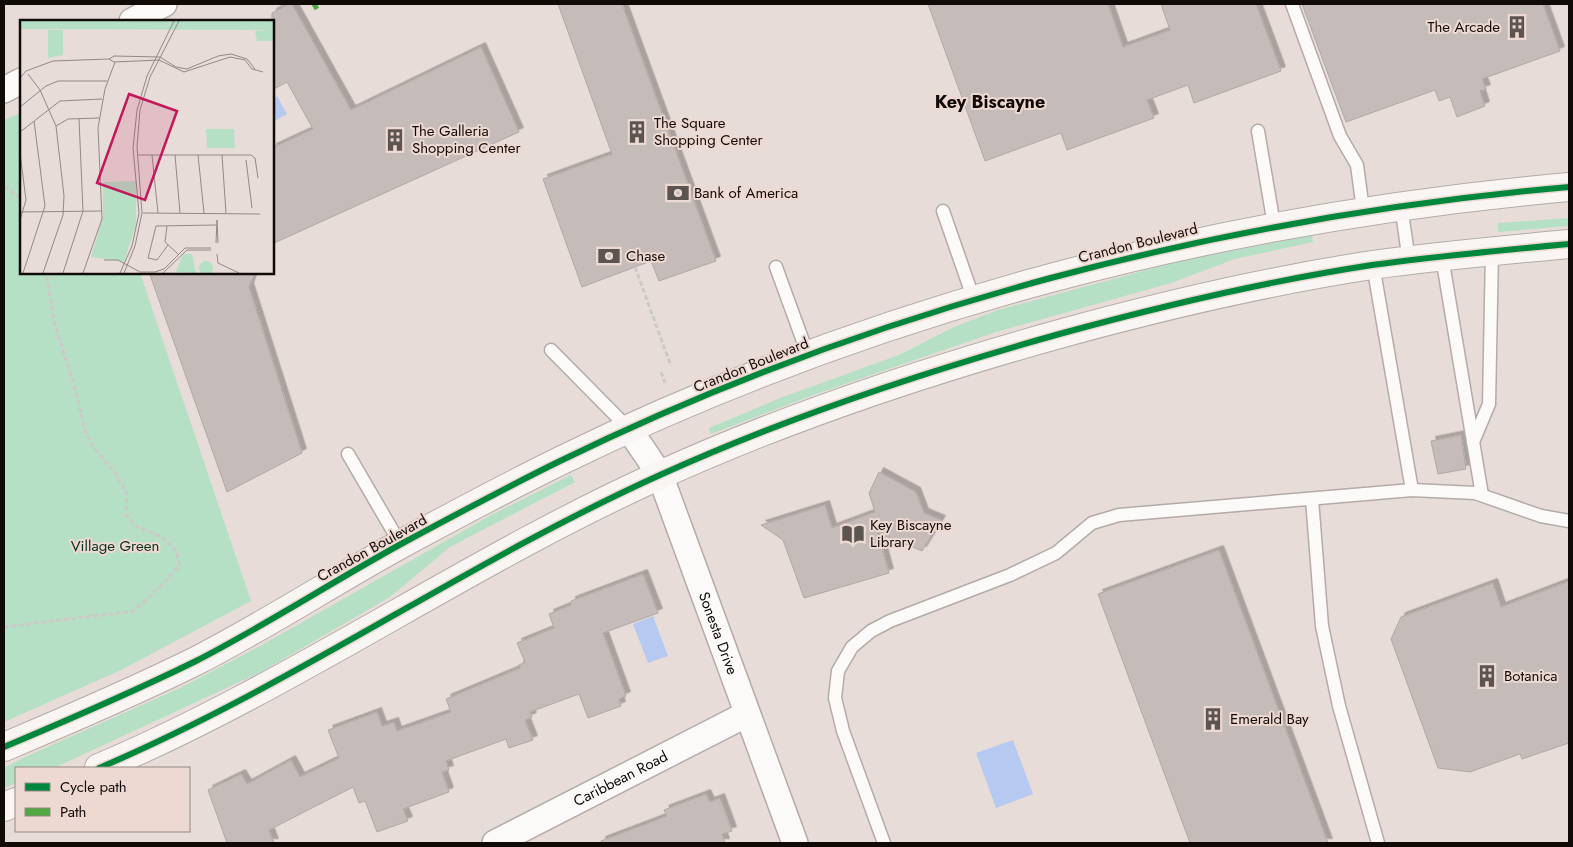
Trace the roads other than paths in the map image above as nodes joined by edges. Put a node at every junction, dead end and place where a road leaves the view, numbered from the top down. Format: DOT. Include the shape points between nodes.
graph roads {
  1 [pos="164,4"];
  2 [pos="1292,4"];
  3 [pos="134,20"];
  4 [pos="20,81"];
  5 [pos="4,90"];
  6 [pos="1258,131"];
  7 [pos="1569,187"];
  8 [pos="1401,206"];
  9 [pos="1364,210"];
  10 [pos="943,211"];
  11 [pos="1274,226"];
  12 [pos="1569,244"];
  13 [pos="1492,251"];
  14 [pos="1442,257"];
  15 [pos="1409,261"];
  16 [pos="1374,265"];
  17 [pos="776,267"];
  18 [pos="974,300"];
  19 [pos="550,350"];
  20 [pos="808,356"];
  21 [pos="629,429"];
  22 [pos="1473,442"];
  23 [pos="348,454"];
  24 [pos="660,475"];
  25 [pos="1412,490"];
  26 [pos="1482,495"];
  27 [pos="1312,499"];
  28 [pos="1569,521"];
  29 [pos="401,545"];
  30 [pos="747,714"];
  31 [pos="4,747"];
  32 [pos="101,767"];
  33 [pos="495,843"];
  34 [pos="795,843"];
  35 [pos="884,843"];
  36 [pos="1378,843"];
  1 -- 3 [label="street"];
  2 -- 9 [label="lane" via="1340,136 1357,165"];
  4 -- 5 [label="street"];
  6 -- 11 [label="lane"];
  7 -- 8 [label="main road, Crandon Boulevard"];
  8 -- 9 [label="main road, Crandon Boulevard"];
  8 -- 15 [label="lane"];
  9 -- 11 [label="main road, Crandon Boulevard"];
  10 -- 18 [label="lane"];
  11 -- 18 [label="main road, Crandon Boulevard" via="1096,265"];
  12 -- 13 [label="main road"];
  13 -- 14 [label="main road"];
  13 -- 22 [label="lane" via="1490,404"];
  14 -- 15 [label="main road"];
  14 -- 22 [label="lane"];
  15 -- 16 [label="main road"];
  16 -- 24 [label="main road" via="1221,293 987,354 880,389"];
  16 -- 25 [label="lane"];
  17 -- 20 [label="lane"];
  18 -- 20 [label="main road, Crandon Boulevard"];
  19 -- 21 [label="lane"];
  20 -- 21 [label="main road, Crandon Boulevard"];
  21 -- 24 [label="street, Sonesta Drive"];
  21 -- 29 [label="main road, Crandon Boulevard"];
  22 -- 26 [label="lane"];
  23 -- 29 [label="lane"];
  24 -- 30 [label="street, Sonesta Drive"];
  24 -- 32 [label="main road" via="532,539 221,712"];
  25 -- 26 [label="lane"];
  25 -- 27 [label="lane"];
  26 -- 28 [label="lane" via="1541,516"];
  27 -- 35 [label="lane" via="1119,515 1092,523 1056,553 1010,575 890,621 865,636 852,647 838,671 835,698 843,731"];
  27 -- 36 [label="lane" via="1322,626 1339,706"];
  29 -- 31 [label="main road, Crandon Boulevard" via="196,660 103,705"];
  30 -- 33 [label="street, Caribbean Road"];
  30 -- 34 [label="street, Sonesta Drive"];
}
